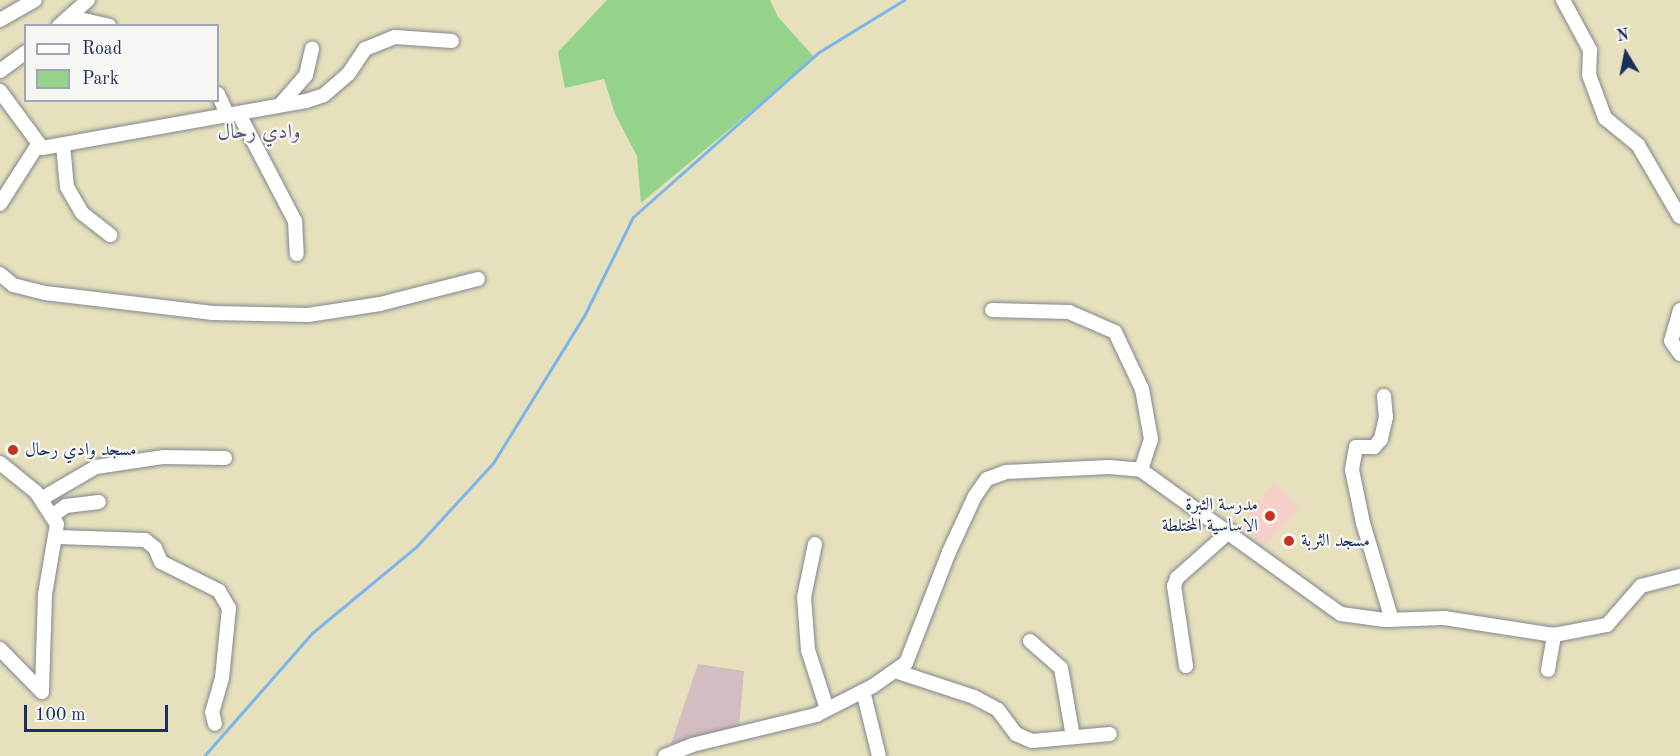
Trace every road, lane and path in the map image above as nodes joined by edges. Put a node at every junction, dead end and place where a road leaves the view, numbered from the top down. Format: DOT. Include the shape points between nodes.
graph roads {
  1 [pos="35,0"];
  2 [pos="88,0"];
  3 [pos="1563,0"];
  4 [pos="0,20"];
  5 [pos="65,21"];
  6 [pos="91,24"];
  7 [pos="452,40"];
  8 [pos="312,49"];
  9 [pos="24,53"];
  10 [pos="0,71"];
  11 [pos="0,91"];
  12 [pos="219,95"];
  13 [pos="279,106"];
  14 [pos="233,115"];
  15 [pos="39,143"];
  16 [pos="63,144"];
  17 [pos="0,204"];
  18 [pos="1680,217"];
  19 [pos="110,235"];
  20 [pos="297,254"];
  21 [pos="0,274"];
  22 [pos="478,279"];
  23 [pos="992,310"];
  24 [pos="1680,310"];
  25 [pos="1680,354"];
  26 [pos="1384,396"];
  27 [pos="225,458"];
  28 [pos="0,463"];
  29 [pos="1141,470"];
  30 [pos="41,499"];
  31 [pos="99,502"];
  32 [pos="52,516"];
  33 [pos="1230,531"];
  34 [pos="58,537"];
  35 [pos="815,544"];
  36 [pos="1680,576"];
  37 [pos="1392,620"];
  38 [pos="1554,635"];
  39 [pos="1030,641"];
  40 [pos="0,649"];
  41 [pos="1186,666"];
  42 [pos="1548,670"];
  43 [pos="895,671"];
  44 [pos="863,691"];
  45 [pos="827,709"];
  46 [pos="215,724"];
  47 [pos="1110,734"];
  48 [pos="1073,737"];
  49 [pos="665,756"];
  50 [pos="879,756"];
  1 -- 4 [label="street"];
  2 -- 5 [label="street"];
  3 -- 18 [label="street" via="1590,50 1589,75 1605,117 1638,145"];
  5 -- 6 [label="street"];
  7 -- 13 [label="street" via="395,36 365,49 349,73 324,95"];
  8 -- 13 [label="street" via="306,75"];
  9 -- 10 [label="street"];
  11 -- 15 [label="street"];
  12 -- 14 [label="street"];
  13 -- 14 [label="street"];
  14 -- 16 [label="street"];
  14 -- 20 [label="street" via="295,221"];
  15 -- 16 [label="street" via="42,148"];
  15 -- 17 [label="street"];
  16 -- 19 [label="street" via="67,187 82,213"];
  21 -- 22 [label="street" via="13,285 45,293 213,313 308,315 380,304"];
  23 -- 29 [label="street" via="1069,312 1115,332 1142,389 1151,439"];
  24 -- 25 [label="street" via="1671,341"];
  26 -- 37 [label="street" via="1386,417 1381,439 1374,447 1356,447 1352,470 1363,523"];
  27 -- 30 [label="street" via="164,457 96,467"];
  28 -- 30 [label="street"];
  29 -- 33 [label="street"];
  29 -- 43 [label="street" via="1109,467 1006,472 987,479 949,552 906,663"];
  30 -- 32 [label="street"];
  31 -- 32 [label="street" via="66,506"];
  32 -- 34 [label="street"];
  33 -- 37 [label="street" via="1341,614"];
  33 -- 41 [label="street" via="1177,578 1174,586"];
  34 -- 40 [label="street" via="45,594 42,692"];
  34 -- 46 [label="street" via="145,540 155,548 161,562 219,591 229,609 222,678 212,712"];
  35 -- 45 [label="street" via="804,597 808,650"];
  36 -- 38 [label="street" via="1641,586 1607,625"];
  37 -- 38 [label="street" via="1444,618"];
  38 -- 42 [label="street"];
  39 -- 48 [label="street" via="1061,668"];
  43 -- 44 [label="street"];
  43 -- 48 [label="street" via="974,697 998,710 1016,734 1032,741"];
  44 -- 45 [label="street"];
  44 -- 50 [label="street"];
  45 -- 49 [label="street" via="692,745"];
  47 -- 48 [label="street"];
}
